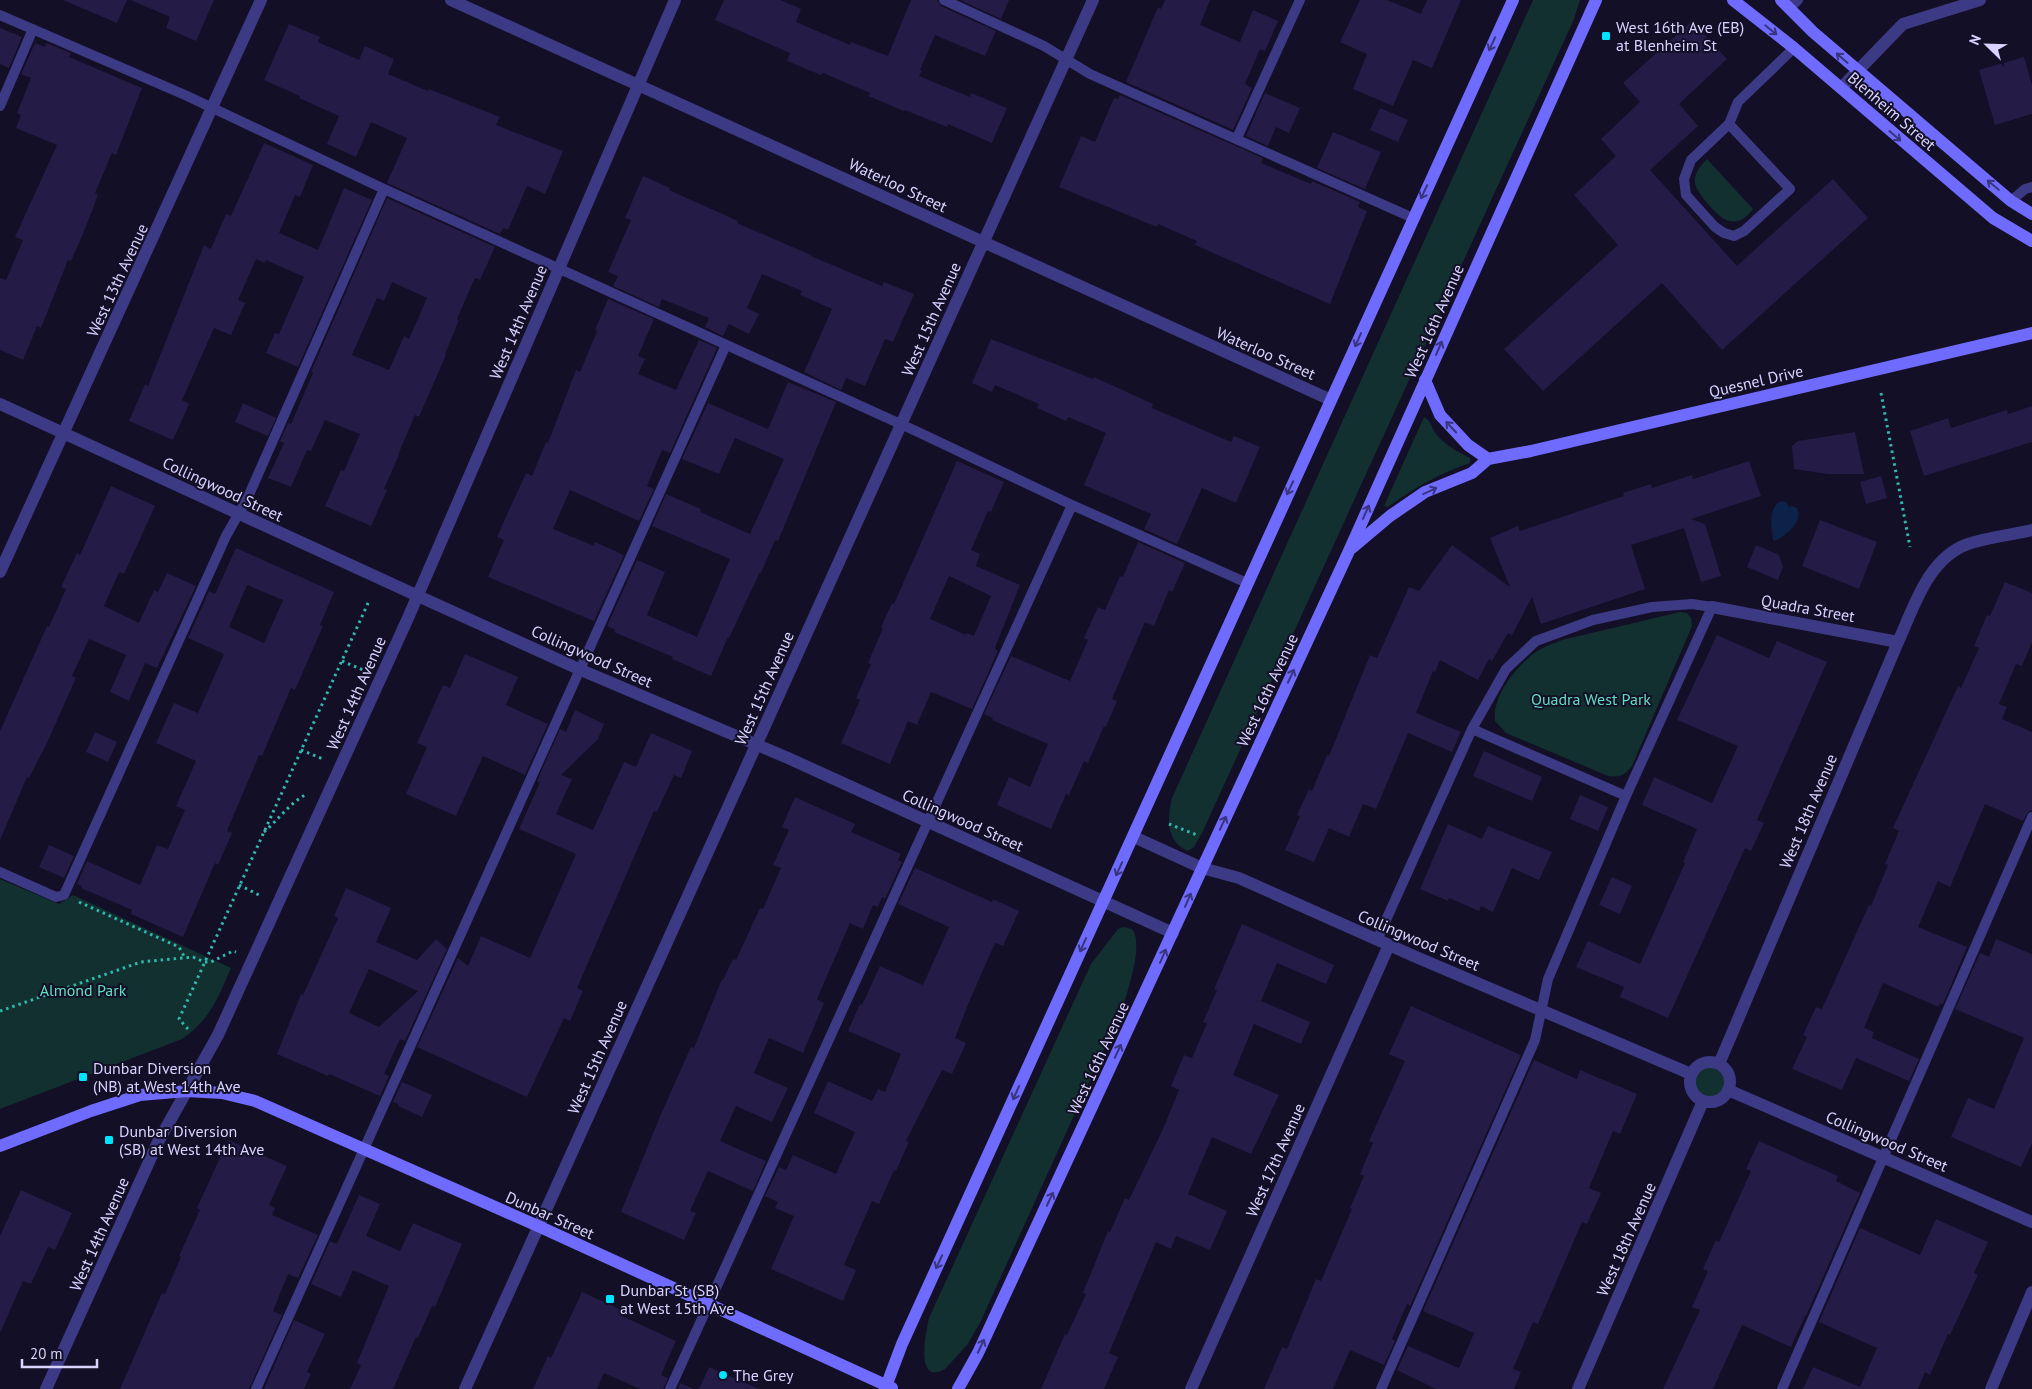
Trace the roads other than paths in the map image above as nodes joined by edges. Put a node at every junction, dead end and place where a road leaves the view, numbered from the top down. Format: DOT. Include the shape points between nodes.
graph roads {
  1 [pos="261,0"];
  2 [pos="451,0"];
  3 [pos="675,0"];
  4 [pos="944,0"];
  5 [pos="1093,0"];
  6 [pos="1300,0"];
  7 [pos="1513,0"];
  8 [pos="1596,0"];
  9 [pos="1733,0"];
  10 [pos="1980,0"];
  11 [pos="1789,3"];
  12 [pos="0,15"];
  13 [pos="33,29"];
  14 [pos="1794,48"];
  15 [pos="1066,59"];
  16 [pos="1858,71"];
  17 [pos="638,84"];
  18 [pos="1841,88"];
  19 [pos="0,106"];
  20 [pos="213,108"];
  21 [pos="1729,124"];
  22 [pos="1237,138"];
  23 [pos="2032,187"];
  24 [pos="384,189"];
  25 [pos="2011,201"];
  26 [pos="2032,214"];
  27 [pos="1412,218"];
  28 [pos="2032,241"];
  29 [pos="983,242"];
  30 [pos="558,269"];
  31 [pos="2032,333"];
  32 [pos="726,345"];
  33 [pos="1425,380"];
  34 [pos="1331,400"];
  35 [pos="0,404"];
  36 [pos="901,425"];
  37 [pos="64,433"];
  38 [pos="1488,459"];
  39 [pos="1072,505"];
  40 [pos="237,514"];
  41 [pos="2032,530"];
  42 [pos="1349,550"];
  43 [pos="0,572"];
  44 [pos="1247,583"];
  45 [pos="418,596"];
  46 [pos="1712,607"];
  47 [pos="1898,642"];
  48 [pos="582,670"];
  49 [pos="1472,729"];
  50 [pos="756,745"];
  51 [pos="1626,796"];
  52 [pos="2032,817"];
  53 [pos="927,822"];
  54 [pos="1134,837"];
  55 [pos="1202,868"];
  56 [pos="0,872"];
  57 [pos="1104,901"];
  58 [pos="1173,933"];
  59 [pos="1383,942"];
  60 [pos="1542,1010"];
  61 [pos="1719,1064"];
  62 [pos="1691,1074"];
  63 [pos="1728,1090"];
  64 [pos="187,1091"];
  65 [pos="1703,1101"];
  66 [pos="0,1146"];
  67 [pos="364,1149"];
  68 [pos="1883,1157"];
  69 [pos="2032,1222"];
  70 [pos="538,1226"];
  71 [pos="2032,1292"];
  72 [pos="707,1304"];
  73 [pos="888,1388"];
  74 [pos="46,1389"];
  75 [pos="256,1389"];
  76 [pos="465,1389"];
  77 [pos="670,1389"];
  78 [pos="958,1389"];
  79 [pos="1190,1389"];
  80 [pos="1380,1389"];
  81 [pos="1578,1389"];
  82 [pos="1782,1389"];
  83 [pos="1991,1389"];
  1 -- 20 [label="street, West 13th Avenue"];
  2 -- 17 [label="street, Waterloo Street"];
  3 -- 17 [label="street, West 14th Avenue"];
  4 -- 15 [label="lane"];
  5 -- 15 [label="street, West 15th Avenue"];
  6 -- 22 [label="lane"];
  7 -- 27 [label="main road, one-way"];
  33 -- 8 [label="main road, West 16th Avenue, one-way"];
  9 -- 14 [label="main road, Blenheim Street, one-way"];
  10 -- 16 [label="street" via="1903,24"];
  16 -- 11 [label="main road, Blenheim Street, one-way"];
  12 -- 13 [label="lane"];
  13 -- 19 [label="lane"];
  13 -- 20 [label="lane"];
  14 -- 18 [label="main road, Blenheim Street"];
  14 -- 21 [label="lane" via="1738,102"];
  15 -- 22 [label="lane" via="1090,74"];
  15 -- 29 [label="street, West 15th Avenue"];
  16 -- 18 [label="street"];
  25 -- 16 [label="main road, Blenheim Street, one-way"];
  17 -- 29 [label="street, Waterloo Street"];
  17 -- 30 [label="street, West 14th Avenue"];
  18 -- 28 [label="main road, Blenheim Street, one-way" via="1993,218"];
  20 -- 24 [label="lane"];
  20 -- 37 [label="street, West 13th Avenue"];
  21 -- 21 [label="lane" via="1691,160 1684,179 1686,195 1715,227 1734,236 1744,231 1790,188"];
  22 -- 27 [label="lane"];
  23 -- 25 [label="lane"];
  24 -- 30 [label="lane"];
  24 -- 40 [label="lane" via="248,497"];
  25 -- 26 [label="main road, Blenheim Street"];
  27 -- 34 [label="main road, one-way"];
  29 -- 34 [label="street, Waterloo Street"];
  29 -- 36 [label="street, West 15th Avenue"];
  30 -- 32 [label="lane"];
  30 -- 45 [label="street, West 14th Avenue"];
  31 -- 38 [label="main road, Quesnel Drive"];
  32 -- 36 [label="lane"];
  32 -- 48 [label="lane"];
  38 -- 33 [label="main road, one-way" via="1468,445 1440,414"];
  42 -- 33 [label="main road, West 16th Avenue, one-way"];
  34 -- 44 [label="main road, one-way"];
  35 -- 37 [label="street, Collingwood Street"];
  36 -- 39 [label="lane"];
  36 -- 50 [label="street, West 15th Avenue"];
  37 -- 40 [label="street, Collingwood Street"];
  37 -- 43 [label="street, West 13th Avenue"];
  42 -- 38 [label="main road, Quesnel Drive, one-way" via="1418,497 1472,473"];
  39 -- 44 [label="lane"];
  39 -- 53 [label="lane"];
  40 -- 45 [label="street, Collingwood Street"];
  40 -- 56 [label="lane" via="64,895 56,897"];
  41 -- 47 [label="street, West 18th Avenue" via="1967,545 1949,556 1924,585"];
  55 -- 42 [label="main road, West 16th Avenue, one-way"];
  44 -- 54 [label="main road"];
  45 -- 48 [label="street, Collingwood Street"];
  45 -- 64 [label="street, West 14th Avenue" via="218,1035"];
  46 -- 47 [label="street, Quadra Street"];
  46 -- 49 [label="lane" via="1692,604 1652,607 1593,620 1536,641 1506,668"];
  46 -- 51 [label="lane"];
  47 -- 61 [label="street, West 18th Avenue"];
  48 -- 50 [label="street, Collingwood Street"];
  48 -- 67 [label="lane"];
  49 -- 51 [label="lane"];
  49 -- 59 [label="lane"];
  50 -- 53 [label="street, Collingwood Street"];
  50 -- 70 [label="street, West 15th Avenue"];
  51 -- 60 [label="lane" via="1548,979"];
  52 -- 68 [label="lane"];
  53 -- 57 [label="street, Collingwood Street"];
  53 -- 72 [label="lane"];
  54 -- 55 [label="street, Collingwood Street"];
  54 -- 57 [label="main road, one-way"];
  58 -- 55 [label="main road, West 16th Avenue, one-way"];
  55 -- 59 [label="street, Collingwood Street" via="1232,876"];
  57 -- 58 [label="street, Collingwood Street"];
  57 -- 73 [label="main road, one-way" via="902,1344"];
  78 -- 58 [label="main road, West 16th Avenue, one-way" via="978,1353"];
  59 -- 60 [label="street, Collingwood Street"];
  59 -- 79 [label="street, West 17th Avenue"];
  60 -- 62 [label="street, Collingwood Street"];
  60 -- 80 [label="lane" via="1535,1040"];
  61 -- 62 [label="street" via="1700,1064"];
  61 -- 63 [label="street" via="1730,1078"];
  62 -- 65 [label="street" via="1689,1080 1693,1093"];
  63 -- 65 [label="street" via="1721,1099"];
  63 -- 68 [label="street, Collingwood Street"];
  64 -- 66 [label="main road, Dunbar Street" via="140,1095"];
  64 -- 67 [label="main road, Dunbar Street" via="222,1093 255,1101"];
  64 -- 74 [label="street, West 14th Avenue" via="158,1142"];
  65 -- 81 [label="street, West 18th Avenue"];
  67 -- 70 [label="main road, Dunbar Street"];
  67 -- 75 [label="lane"];
  68 -- 69 [label="street, Collingwood Street"];
  68 -- 82 [label="lane"];
  70 -- 72 [label="main road, Dunbar Street"];
  70 -- 76 [label="street, West 15th Avenue"];
  71 -- 83 [label="street"];
  72 -- 73 [label="main road, Dunbar Street"];
  72 -- 77 [label="lane"];
}
